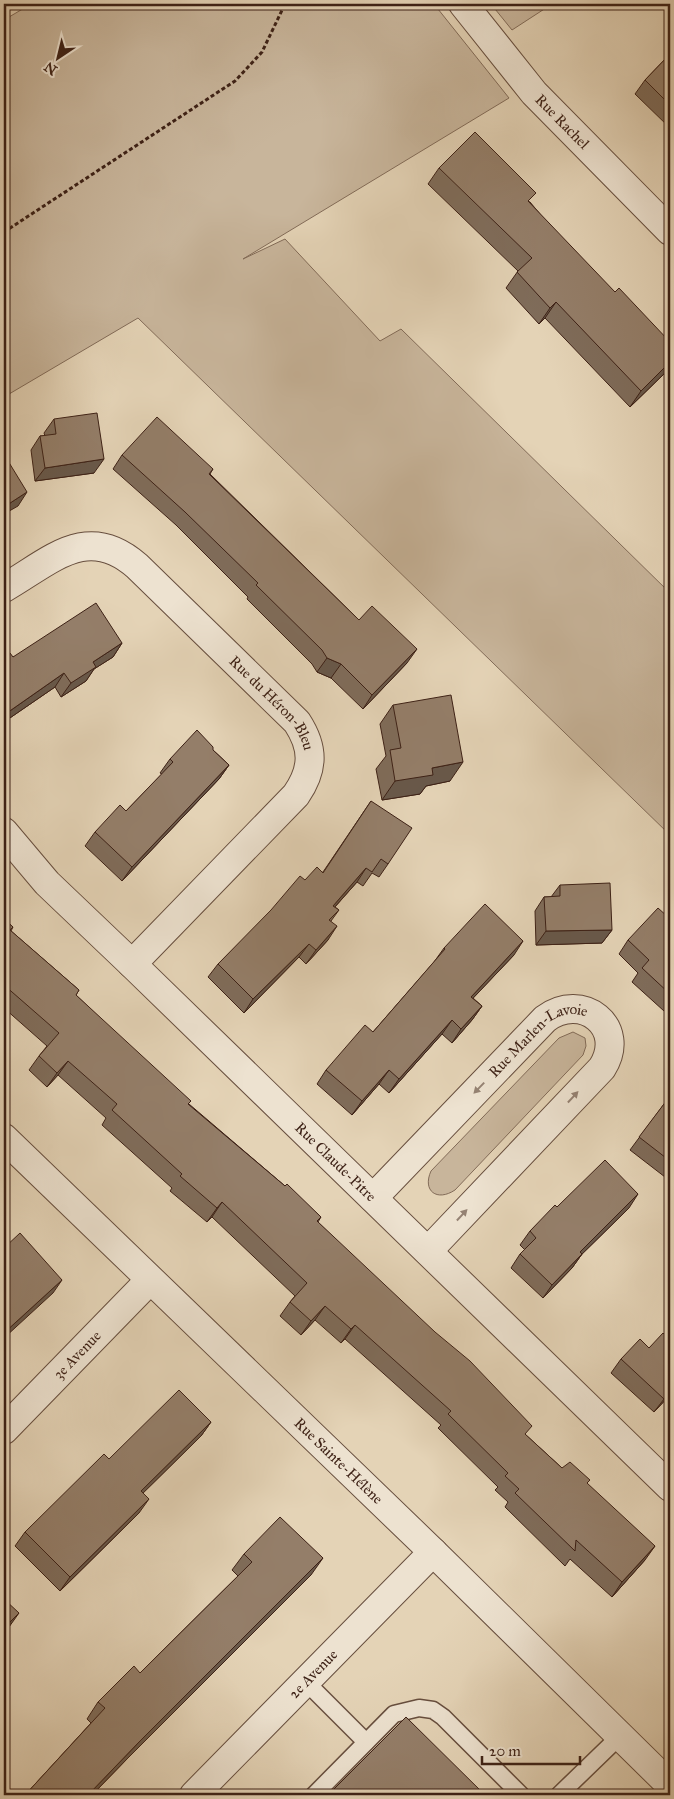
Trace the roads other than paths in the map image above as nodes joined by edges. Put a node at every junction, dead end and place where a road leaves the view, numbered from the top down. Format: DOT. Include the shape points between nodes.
graph roads {
  1 [pos="463,4"];
  2 [pos="670,231"];
  3 [pos="4,588"];
  4 [pos="4,832"];
  5 [pos="132,964"];
  6 [pos="4,1138"];
  7 [pos="374,1198"];
  8 [pos="428,1251"];
  9 [pos="150,1280"];
  10 [pos="4,1430"];
  11 [pos="670,1487"];
  12 [pos="433,1552"];
  13 [pos="306,1682"];
  14 [pos="621,1735"];
  15 [pos="366,1742"];
  16 [pos="670,1785"];
  17 [pos="194,1795"];
  18 [pos="314,1795"];
  19 [pos="521,1795"];
  20 [pos="559,1795"];
  1 -- 2 [label="street, Rue Rachel" via="534,93"];
  3 -- 5 [label="street, Rue du Héron-Bleu" via="78,547 108,547 138,566 297,722 306,735 310,766 296,795"];
  4 -- 5 [label="street, Rue Claude-Pitre" via="46,883"];
  5 -- 7 [label="street, Rue Claude-Pitre"];
  6 -- 9 [label="street, Rue Sainte-Hélène"];
  7 -- 8 [label="street, Rue Claude-Pitre"];
  8 -- 7 [label="street, Rue Marlen-Lavoie, one-way" via="602,1068 611,1046 598,1018 579,1008 566,1008 545,1019"];
  8 -- 11 [label="street, Rue Claude-Pitre"];
  9 -- 10 [label="street, 3e Avenue"];
  9 -- 12 [label="street, Rue Sainte-Hélène"];
  12 -- 13 [label="street, 2e Avenue"];
  12 -- 14 [label="street, Rue Sainte-Hélène"];
  13 -- 15 [label="lane"];
  13 -- 17 [label="street, 2e Avenue"];
  14 -- 16 [label="street, Rue Sainte-Hélène"];
  14 -- 20 [label="lane"];
  15 -- 18 [label="lane"];
  15 -- 19 [label="lane" via="394,1714 419,1708 433,1710"];
}
